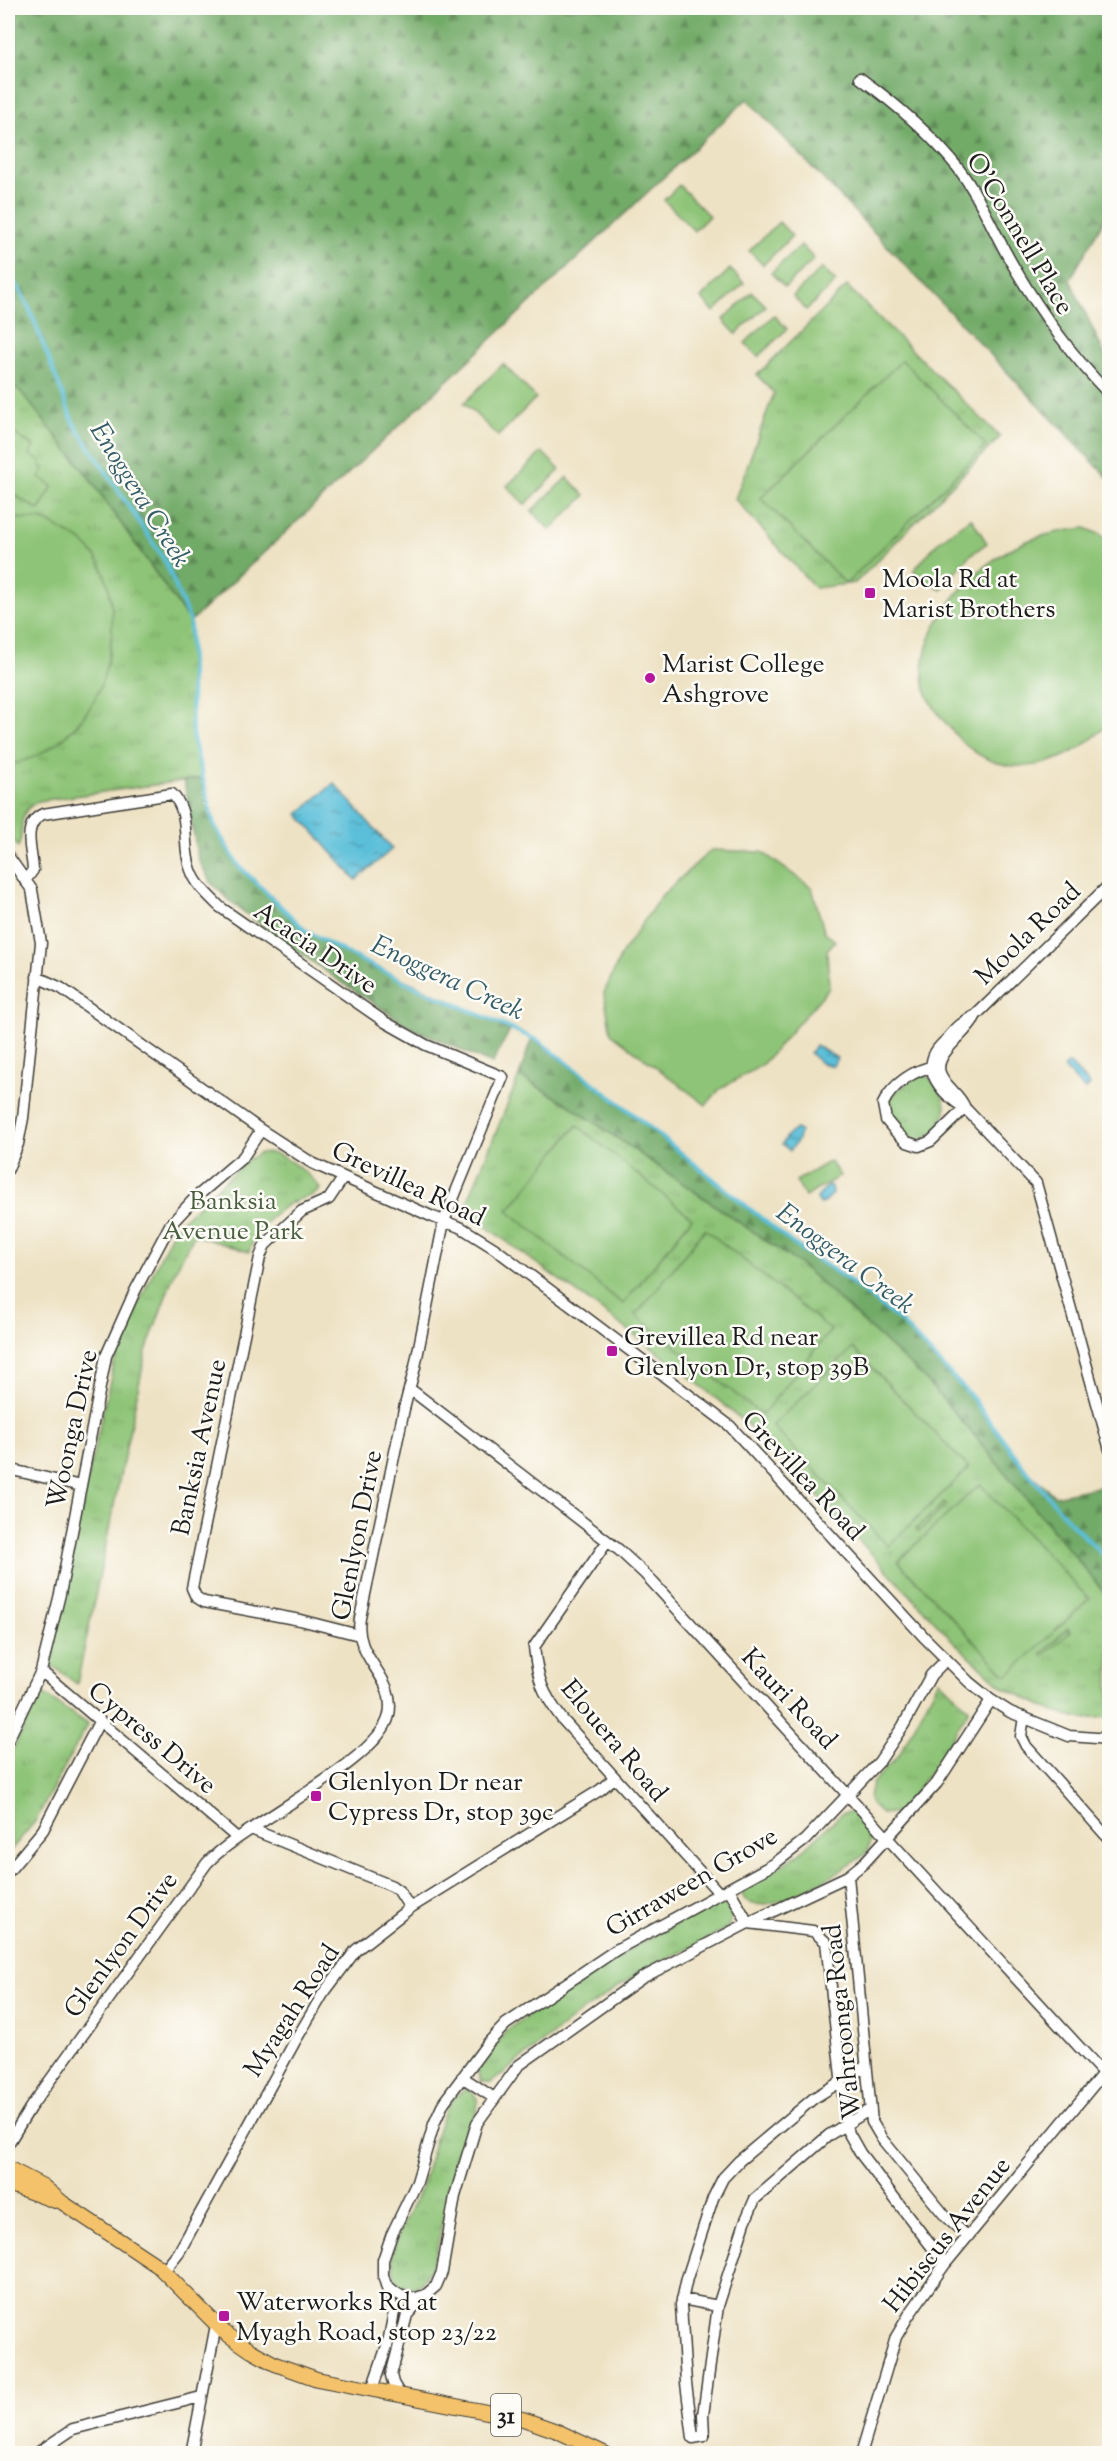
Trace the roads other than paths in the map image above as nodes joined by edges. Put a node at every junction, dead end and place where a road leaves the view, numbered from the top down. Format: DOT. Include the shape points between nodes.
graph roads {
  1 [pos="861,78"];
  2 [pos="1110,395"];
  3 [pos="8,856"];
  4 [pos="26,881"];
  5 [pos="1110,884"];
  6 [pos="37,977"];
  7 [pos="935,1066"];
  8 [pos="503,1077"];
  9 [pos="965,1108"];
  10 [pos="261,1130"];
  11 [pos="8,1169"];
  12 [pos="343,1178"];
  13 [pos="444,1221"];
  14 [pos="410,1389"];
  15 [pos="1110,1450"];
  16 [pos="8,1469"];
  17 [pos="81,1486"];
  18 [pos="607,1542"];
  19 [pos="359,1635"];
  20 [pos="946,1660"];
  21 [pos="41,1671"];
  22 [pos="991,1700"];
  23 [pos="1024,1717"];
  24 [pos="100,1720"];
  25 [pos="1110,1739"];
  26 [pos="8,1740"];
  27 [pos="614,1778"];
  28 [pos="848,1794"];
  29 [pos="250,1829"];
  30 [pos="236,1837"];
  31 [pos="887,1838"];
  32 [pos="1110,1840"];
  33 [pos="8,1872"];
  34 [pos="848,1876"];
  35 [pos="724,1892"];
  36 [pos="410,1908"];
  37 [pos="748,1923"];
  38 [pos="866,2066"];
  39 [pos="1106,2069"];
  40 [pos="462,2077"];
  41 [pos="842,2081"];
  42 [pos="494,2098"];
  43 [pos="869,2110"];
  44 [pos="846,2123"];
  45 [pos="8,2144"];
  46 [pos="8,2168"];
  47 [pos="8,2184"];
  48 [pos="63,2203"];
  49 [pos="968,2237"];
  50 [pos="945,2264"];
  51 [pos="164,2271"];
  52 [pos="383,2275"];
  53 [pos="428,2293"];
  54 [pos="682,2299"];
  55 [pos="718,2306"];
  56 [pos="216,2325"];
  57 [pos="392,2345"];
  58 [pos="372,2389"];
  59 [pos="400,2395"];
  60 [pos="705,2395"];
  61 [pos="201,2397"];
  62 [pos="687,2403"];
  63 [pos="579,2448"];
  64 [pos="36,2454"];
  65 [pos="191,2454"];
  66 [pos="606,2454"];
  67 [pos="861,2454"];
  1 -- 2 [label="street, O'Connell Place" via="906,113 958,169 975,192 1013,267 1045,318 1079,363"];
  3 -- 4 [label="street"];
  4 -- 6 [label="street" via="35,898 41,943"];
  4 -- 8 [label="street, Acacia Drive" via="33,870 28,829 36,817 172,794 182,808 190,869 200,887 220,907 385,1022 426,1045"];
  5 -- 7 [label="street, Moola Road" via="976,1015 964,1021 934,1054"];
  6 -- 10 [label="street, Grevillea Road" via="62,988"];
  6 -- 11 [label="street" via="23,1118"];
  7 -- 9 [label="street" via="937,1083 951,1100"];
  7 -- 9 [label="street" via="900,1082 884,1100 882,1112 891,1126 912,1145 926,1144"];
  8 -- 13 [label="street, Glenlyon Drive"];
  9 -- 15 [label="street" via="1037,1186"];
  10 -- 12 [label="street, Grevillea Road"];
  10 -- 17 [label="street, Woonga Drive" via="243,1157 170,1225 135,1291 106,1356"];
  12 -- 13 [label="street, Grevillea Road"];
  12 -- 19 [label="street, Banksia Avenue" via="329,1199 302,1211 264,1245 192,1588 204,1602"];
  13 -- 14 [label="street, Glenlyon Drive"];
  13 -- 20 [label="street, Grevillea Road" via="494,1248 730,1426"];
  14 -- 18 [label="street, Kauri Road"];
  14 -- 19 [label="street, Glenlyon Drive"];
  16 -- 17 [label="street"];
  17 -- 21 [label="street, Woonga Drive"];
  18 -- 27 [label="street, Elouera Road" via="534,1647 538,1680 547,1699"];
  18 -- 28 [label="street, Kauri Road" via="652,1581"];
  19 -- 29 [label="street, Glenlyon Drive" via="388,1691 390,1708 385,1726 367,1749"];
  20 -- 22 [label="street"];
  20 -- 28 [label="street, Girraween Grove" via="932,1675 879,1762"];
  21 -- 24 [label="street, Cypress Drive"];
  21 -- 26 [label="street, Woonga Drive"];
  22 -- 23 [label="street"];
  22 -- 31 [label="street, Girraween Grove" via="938,1783"];
  23 -- 25 [label="street" via="1069,1736"];
  23 -- 32 [label="street" via="1022,1736 1026,1746"];
  24 -- 30 [label="street, Cypress Drive"];
  24 -- 33 [label="street" via="43,1830"];
  27 -- 35 [label="street, Elouera Road"];
  27 -- 36 [label="street, Myagah Road"];
  28 -- 31 [label="street, Kauri Road"];
  28 -- 35 [label="street, Girraween Grove" via="805,1840 774,1864"];
  29 -- 30 [label="street, Glenlyon Drive"];
  29 -- 36 [label="street" via="392,1886"];
  30 -- 45 [label="street, Glenlyon Drive" via="197,1875"];
  31 -- 34 [label="street, Girraween Grove"];
  31 -- 39 [label="street, Kauri Road"];
  34 -- 37 [label="street, Girraween Grove"];
  34 -- 38 [label="street, Wahroonga Road"];
  35 -- 37 [label="street, Elouera Road"];
  35 -- 40 [label="street, Girraween Grove" via="616,1950 507,2024"];
  36 -- 51 [label="street, Myagah Road" via="356,1950 323,1994 179,2252"];
  37 -- 41 [label="street, Wahroonga Road" via="813,1931 826,1942"];
  37 -- 42 [label="street, Girraween Grove" via="642,1978 595,2010 518,2066"];
  38 -- 41 [label="street"];
  38 -- 43 [label="street, Wahroonga Road"];
  39 -- 49 [label="street, Hibiscus Avenue"];
  40 -- 42 [label="street"];
  40 -- 52 [label="street, Girraween Grove" via="434,2124 417,2182 388,2243"];
  41 -- 44 [label="street, Wahroonga Road"];
  41 -- 54 [label="street" via="814,2098 723,2178 713,2198"];
  42 -- 53 [label="street, Girraween Grove" via="477,2123 455,2196 442,2272"];
  43 -- 44 [label="street"];
  43 -- 49 [label="street, Wahroonga Road" via="882,2139 946,2217"];
  44 -- 50 [label="street, Wahroonga Road" via="860,2153"];
  44 -- 55 [label="street" via="755,2199"];
  46 -- 48 [label="main road, 31" via="34,2180"];
  47 -- 48 [label="main road, 31"];
  48 -- 51 [label="main road, 31"];
  49 -- 50 [label="street, Hibiscus Avenue"];
  50 -- 67 [label="street, Hibiscus Avenue" via="896,2337"];
  51 -- 56 [label="main road, 31"];
  52 -- 53 [label="street" via="390,2288 405,2298 417,2299"];
  52 -- 57 [label="street, Girraween Grove" via="394,2307"];
  53 -- 57 [label="street, Girraween Grove" via="407,2315"];
  54 -- 55 [label="street"];
  54 -- 62 [label="street"];
  55 -- 60 [label="street"];
  56 -- 58 [label="main road, 31" via="282,2367 317,2379"];
  56 -- 61 [label="street"];
  57 -- 58 [label="street, Girraween Grove"];
  57 -- 59 [label="street, Girraween Grove" via="391,2376"];
  58 -- 59 [label="main road, 31"];
  59 -- 63 [label="main road, 31" via="523,2419"];
  60 -- 62 [label="street" via="699,2402"];
  60 -- 62 [label="street" via="704,2436 693,2438"];
  61 -- 64 [label="street" via="73,2428"];
  61 -- 65 [label="street"];
  63 -- 66 [label="main road, 31"];
}
